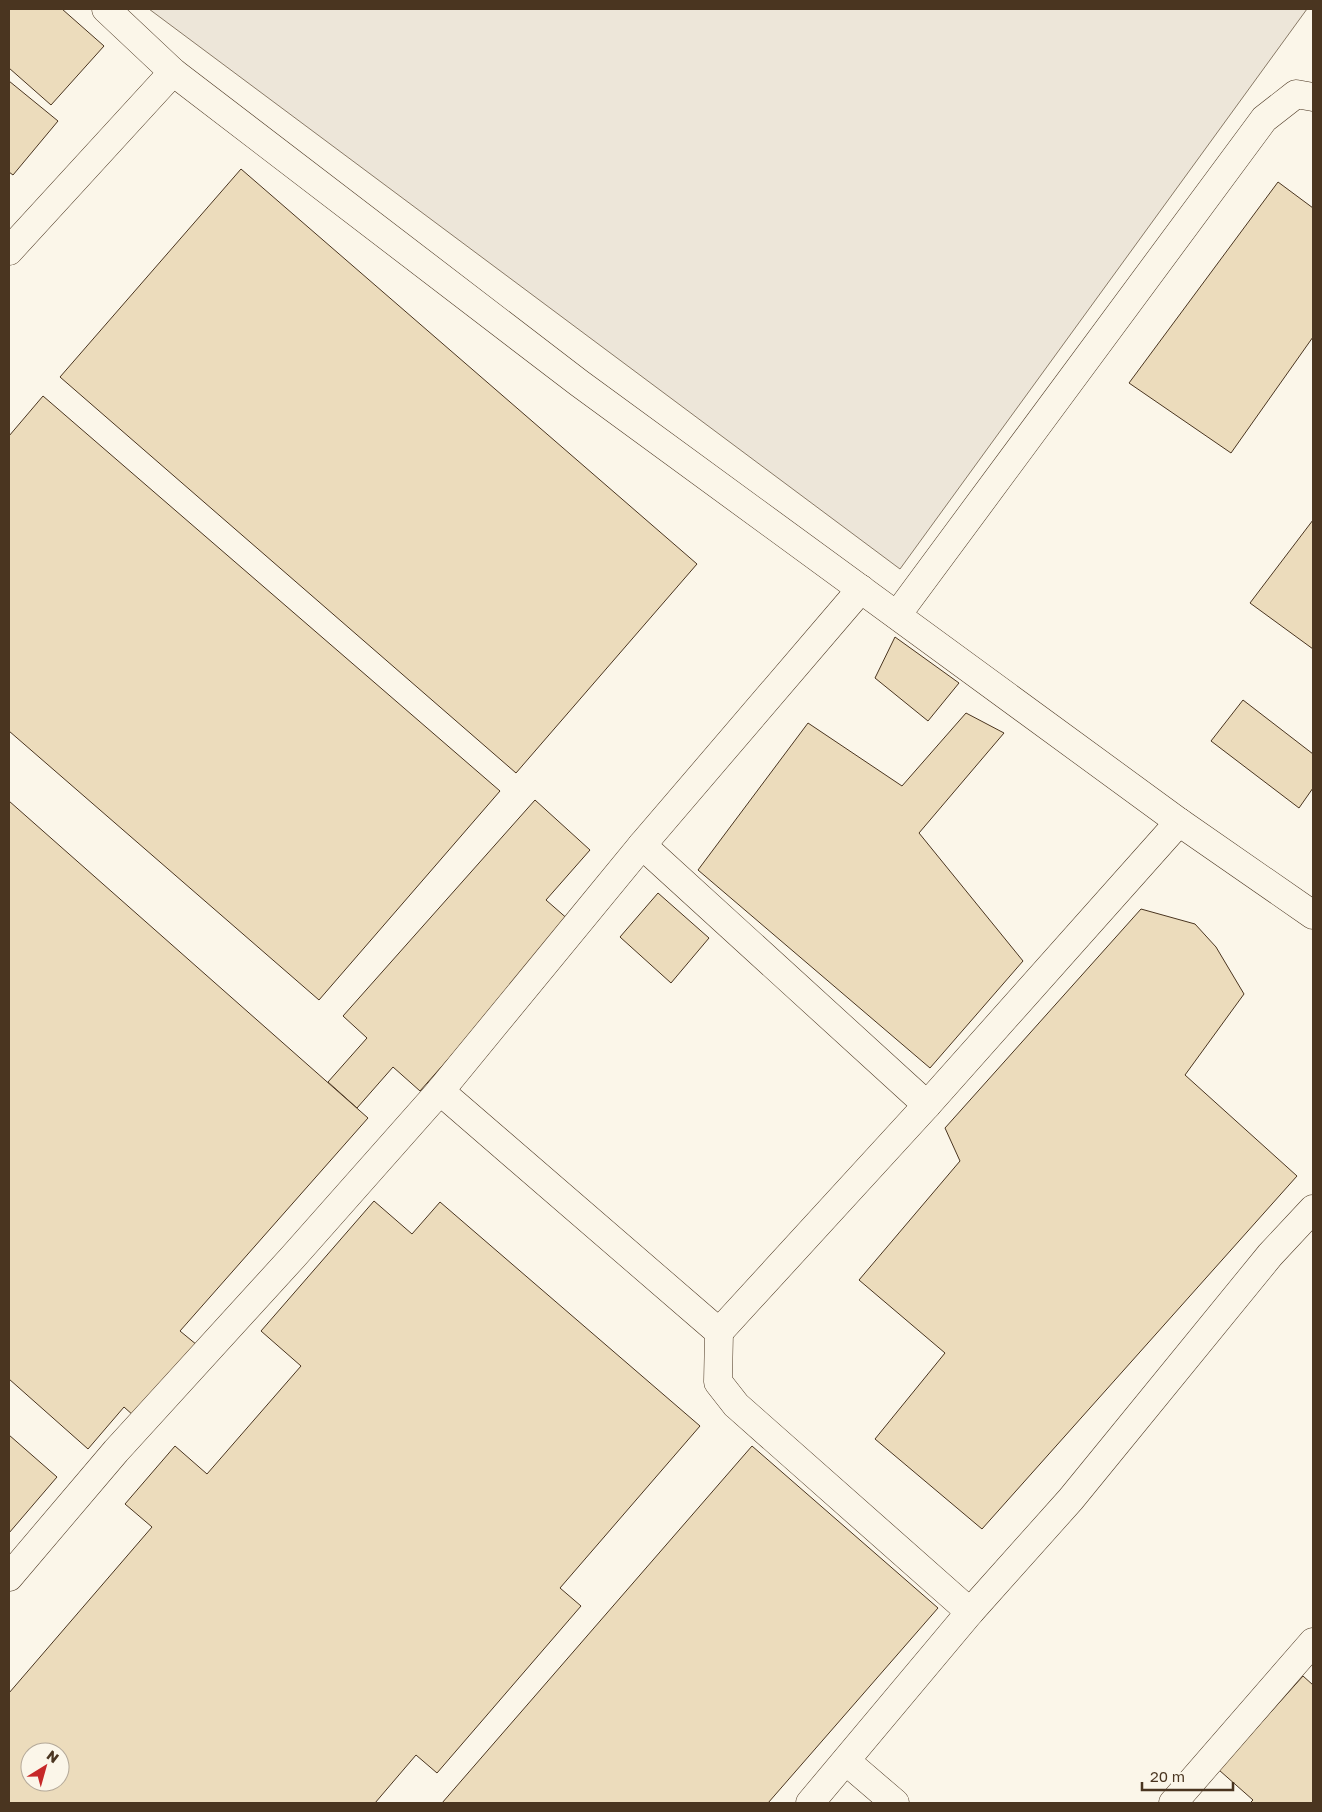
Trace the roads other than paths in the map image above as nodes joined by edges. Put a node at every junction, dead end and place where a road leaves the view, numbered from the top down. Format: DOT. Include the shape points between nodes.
graph roads {
  1 [pos="106,9"];
  2 [pos="173,72"];
  3 [pos="1313,96"];
  4 [pos="9,250"];
  5 [pos="861,589"];
  6 [pos="897,615"];
  7 [pos="1179,822"];
  8 [pos="642,845"];
  9 [pos="1312,912"];
  10 [pos="440,1091"];
  11 [pos="927,1105"];
  12 [pos="1313,1209"];
  13 [pos="719,1332"];
  14 [pos="9,1577"];
  15 [pos="970,1612"];
  16 [pos="1313,1642"];
  17 [pos="846,1761"];
  18 [pos="810,1803"];
  19 [pos="895,1803"];
  20 [pos="1173,1803"];
  1 -- 2 [label="lane"];
  2 -- 4 [label="lane"];
  2 -- 5 [label="lane" via="579,383"];
  3 -- 6 [label="lane" via="1296,94 1264,119"];
  5 -- 6 [label="lane"];
  5 -- 8 [label="lane"];
  6 -- 7 [label="lane"];
  7 -- 9 [label="lane"];
  7 -- 11 [label="lane"];
  8 -- 10 [label="lane"];
  8 -- 11 [label="lane"];
  10 -- 13 [label="lane"];
  10 -- 14 [label="lane" via="116,1451"];
  11 -- 13 [label="lane"];
  12 -- 15 [label="lane" via="1270,1255 1071,1498"];
  13 -- 15 [label="lane" via="718,1382 736,1405"];
  15 -- 17 [label="lane"];
  16 -- 20 [label="lane"];
  17 -- 18 [label="lane"];
  17 -- 19 [label="lane"];
}
